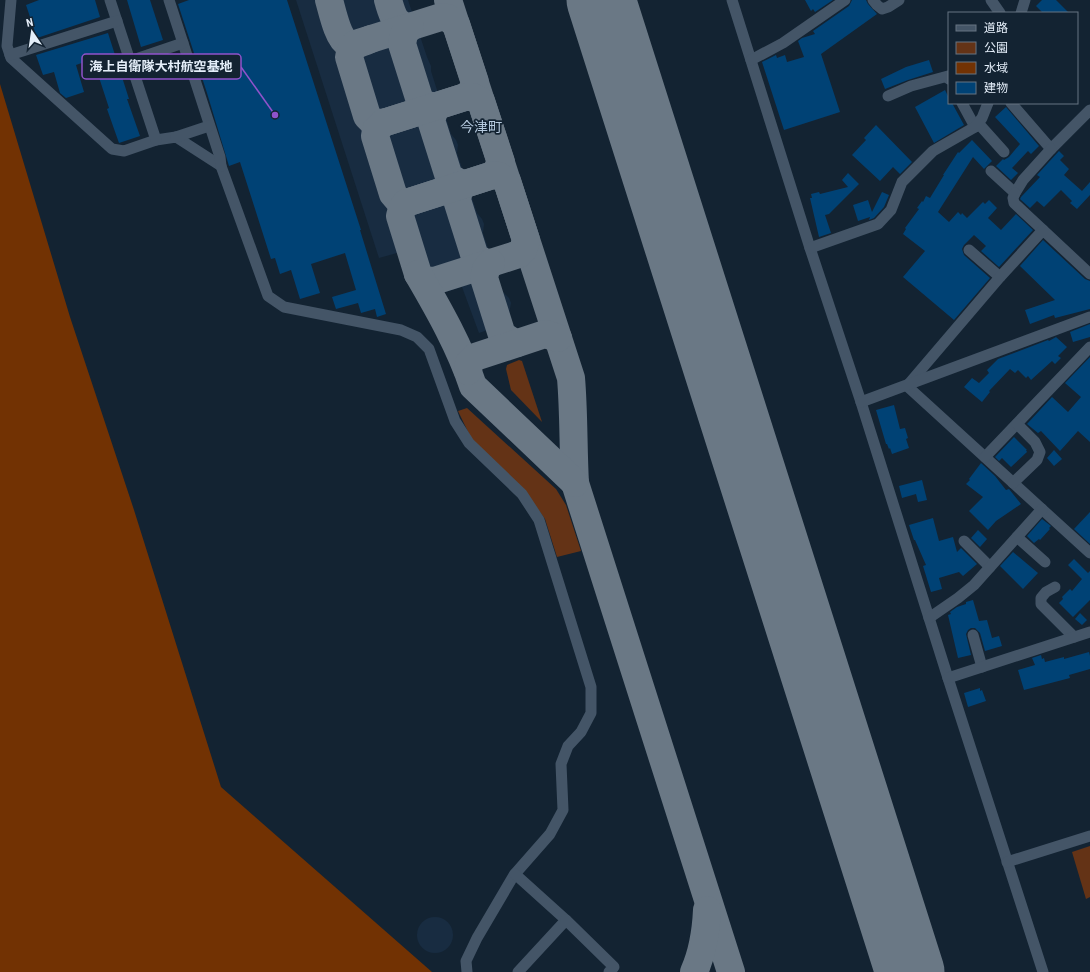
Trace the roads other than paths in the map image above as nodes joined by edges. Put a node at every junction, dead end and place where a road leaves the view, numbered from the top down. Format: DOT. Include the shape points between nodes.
graph roads {
  1 [pos="11,0"];
  2 [pos="110,0"];
  3 [pos="169,0"];
  4 [pos="732,0"];
  5 [pos="845,0"];
  6 [pos="873,0"];
  7 [pos="899,0"];
  8 [pos="991,0"];
  9 [pos="1025,0"];
  10 [pos="999,12"];
  11 [pos="1021,12"];
  12 [pos="117,21"];
  13 [pos="183,43"];
  14 [pos="10,55"];
  15 [pos="751,60"];
  16 [pos="130,61"];
  17 [pos="948,76"];
  18 [pos="888,96"];
  19 [pos="963,104"];
  20 [pos="988,104"];
  21 [pos="1012,104"];
  22 [pos="1090,110"];
  23 [pos="976,125"];
  24 [pos="209,126"];
  25 [pos="176,137"];
  26 [pos="156,140"];
  27 [pos="1051,148"];
  28 [pos="1004,152"];
  29 [pos="221,166"];
  30 [pos="991,171"];
  31 [pos="1016,193"];
  32 [pos="1043,230"];
  33 [pos="810,248"];
  34 [pos="969,250"];
  35 [pos="1090,274"];
  36 [pos="1000,277"];
  37 [pos="1090,317"];
  38 [pos="1090,347"];
  39 [pos="906,386"];
  40 [pos="861,402"];
  41 [pos="1017,424"];
  42 [pos="985,457"];
  43 [pos="1013,483"];
  44 [pos="1042,509"];
  45 [pos="1017,537"];
  46 [pos="964,541"];
  47 [pos="1090,553"];
  48 [pos="1045,562"];
  49 [pos="990,567"];
  50 [pos="1055,587"];
  51 [pos="929,618"];
  52 [pos="1090,632"];
  53 [pos="973,635"];
  54 [pos="1074,637"];
  55 [pos="982,667"];
  56 [pos="948,678"];
  57 [pos="1090,836"];
  58 [pos="1007,862"];
  59 [pos="515,874"];
  60 [pos="566,920"];
  61 [pos="468,972"];
  62 [pos="518,972"];
  63 [pos="609,972"];
  64 [pos="1043,972"];
  1 -- 14 [label="street" via="7,46"];
  2 -- 12 [label="street"];
  3 -- 13 [label="street"];
  4 -- 15 [label="street"];
  5 -- 15 [label="street" via="783,43"];
  6 -- 7 [label="street" via="882,9"];
  8 -- 10 [label="street"];
  9 -- 11 [label="street"];
  12 -- 14 [label="street"];
  12 -- 16 [label="street"];
  13 -- 16 [label="street"];
  13 -- 24 [label="street"];
  14 -- 26 [label="street" via="112,149 124,151"];
  15 -- 33 [label="street"];
  16 -- 26 [label="street"];
  17 -- 18 [label="street" via="911,86"];
  19 -- 23 [label="street"];
  20 -- 23 [label="street"];
  21 -- 27 [label="street"];
  22 -- 27 [label="street"];
  23 -- 28 [label="street"];
  23 -- 33 [label="street" via="933,151 902,182 890,210 878,224"];
  24 -- 25 [label="street"];
  24 -- 29 [label="street"];
  25 -- 26 [label="street"];
  25 -- 29 [label="street"];
  27 -- 31 [label="street" via="1023,180"];
  29 -- 59 [label="street" via="268,296 284,307 401,330 417,337 429,349 455,421 469,443 522,494 539,520 591,687 591,713 581,732 568,746 561,764 563,810 550,834"];
  30 -- 31 [label="street"];
  31 -- 32 [label="street" via="1014,203"];
  32 -- 35 [label="street"];
  32 -- 36 [label="street"];
  33 -- 40 [label="street"];
  34 -- 36 [label="street"];
  36 -- 39 [label="street"];
  37 -- 39 [label="street"];
  38 -- 41 [label="street"];
  39 -- 40 [label="street"];
  39 -- 42 [label="street"];
  40 -- 51 [label="street"];
  41 -- 42 [label="street"];
  41 -- 43 [label="street" via="1035,442 1040,452 1037,460"];
  42 -- 43 [label="street"];
  43 -- 44 [label="street"];
  44 -- 45 [label="street"];
  44 -- 47 [label="street"];
  45 -- 48 [label="street"];
  45 -- 49 [label="street"];
  46 -- 49 [label="street"];
  49 -- 51 [label="street" via="969,589"];
  50 -- 54 [label="street" via="1041,598 1041,604"];
  51 -- 56 [label="street"];
  52 -- 54 [label="street"];
  53 -- 55 [label="street"];
  54 -- 55 [label="street"];
  55 -- 56 [label="street"];
  56 -- 58 [label="street"];
  57 -- 58 [label="street"];
  58 -- 64 [label="street"];
  59 -- 60 [label="street"];
  59 -- 61 [label="street" via="477,938 466,961"];
  60 -- 62 [label="street"];
  60 -- 63 [label="street" via="614,967"];
}
